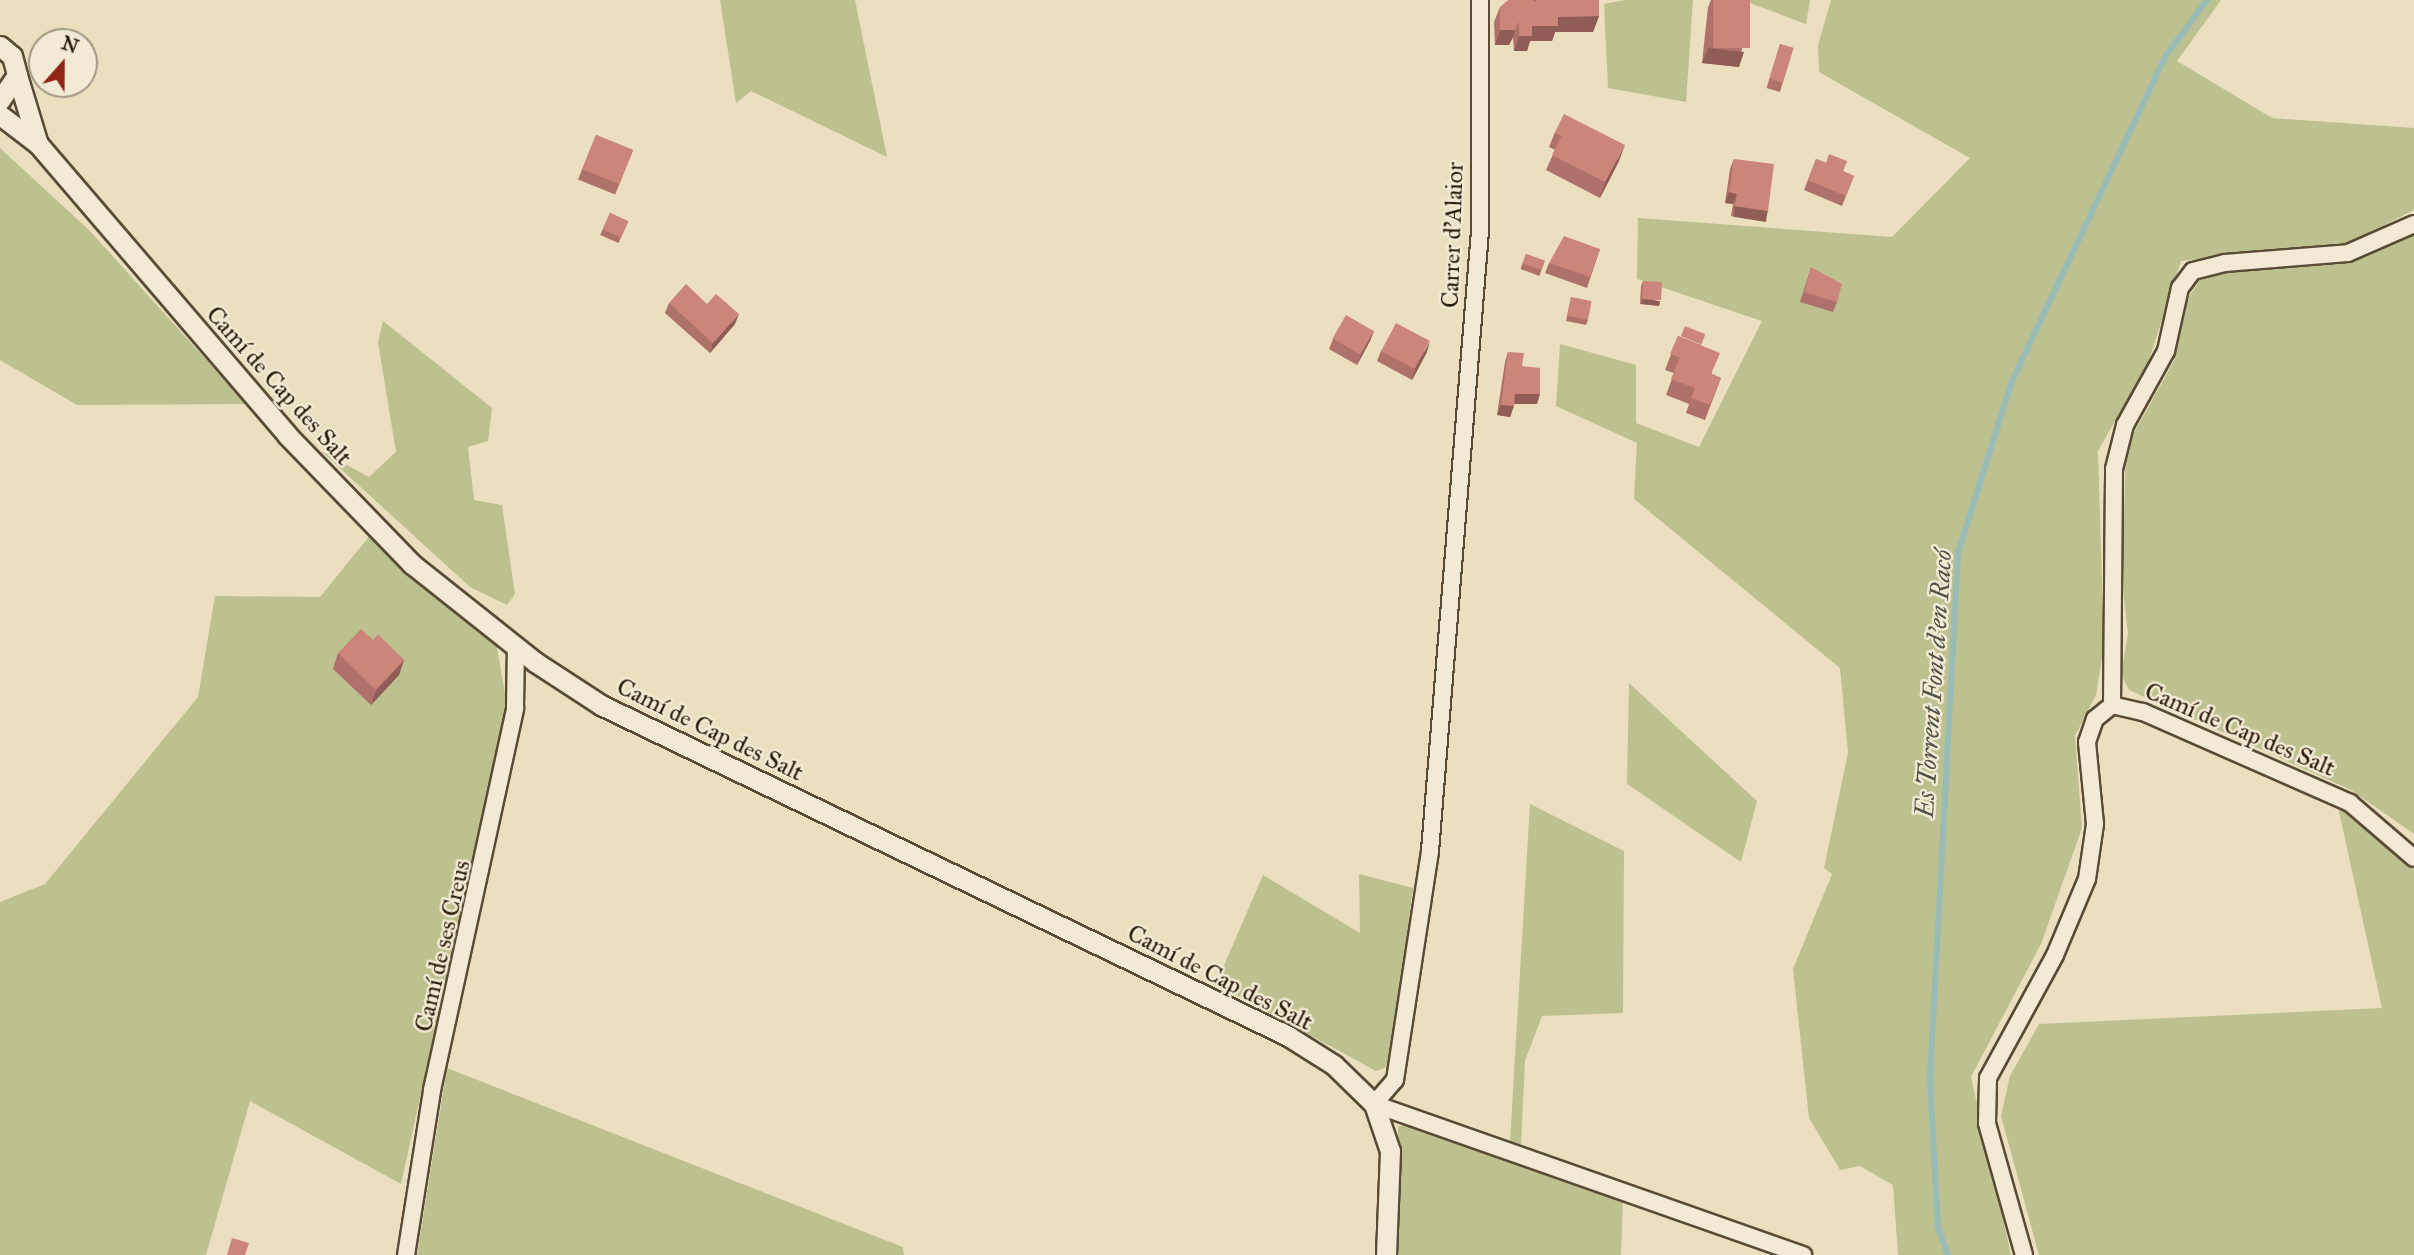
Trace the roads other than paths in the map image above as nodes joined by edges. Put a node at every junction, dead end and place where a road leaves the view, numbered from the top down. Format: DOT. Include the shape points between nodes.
graph roads {
  1 [pos="1480,0"];
  2 [pos="2,43"];
  3 [pos="17,75"];
  4 [pos="0,100"];
  5 [pos="0,115"];
  6 [pos="38,144"];
  7 [pos="2414,224"];
  8 [pos="516,646"];
  9 [pos="2112,705"];
  10 [pos="2414,858"];
  11 [pos="1374,1104"];
  12 [pos="406,1255"];
  13 [pos="1386,1255"];
  14 [pos="1803,1255"];
  15 [pos="2024,1255"];
  1 -- 11 [label="street, Carrer d'Alaior" via="1480,231 1430,851 1395,1080"];
  2 -- 3 [label="street, Camí de Cap des Salt"];
  3 -- 4 [label="street"];
  3 -- 6 [label="street, Camí de Cap des Salt"];
  5 -- 6 [label="street, Camí de Cap des Salt"];
  6 -- 8 [label="street, Camí de Cap des Salt" via="287,435 412,564"];
  7 -- 9 [label="street" via="2348,253 2214,265 2193,271 2180,288 2166,351 2125,425 2114,469 2118,621"];
  8 -- 11 [label="street, Camí de Cap des Salt" via="601,705 1288,1036 1334,1065"];
  8 -- 12 [label="street, Camí de ses Creus" via="515,708 432,1090"];
  9 -- 10 [label="street, Camí de Cap des Salt" via="2143,712 2350,803"];
  9 -- 15 [label="street, Camí de Cap des Salt" via="2095,719 2087,742 2095,824 2087,879 2056,955 1988,1078 1987,1123"];
  11 -- 13 [label="street" via="1390,1150"];
  11 -- 14 [label="street, Camí de Cap des Salt" via="1508,1155 1651,1199"];
}
